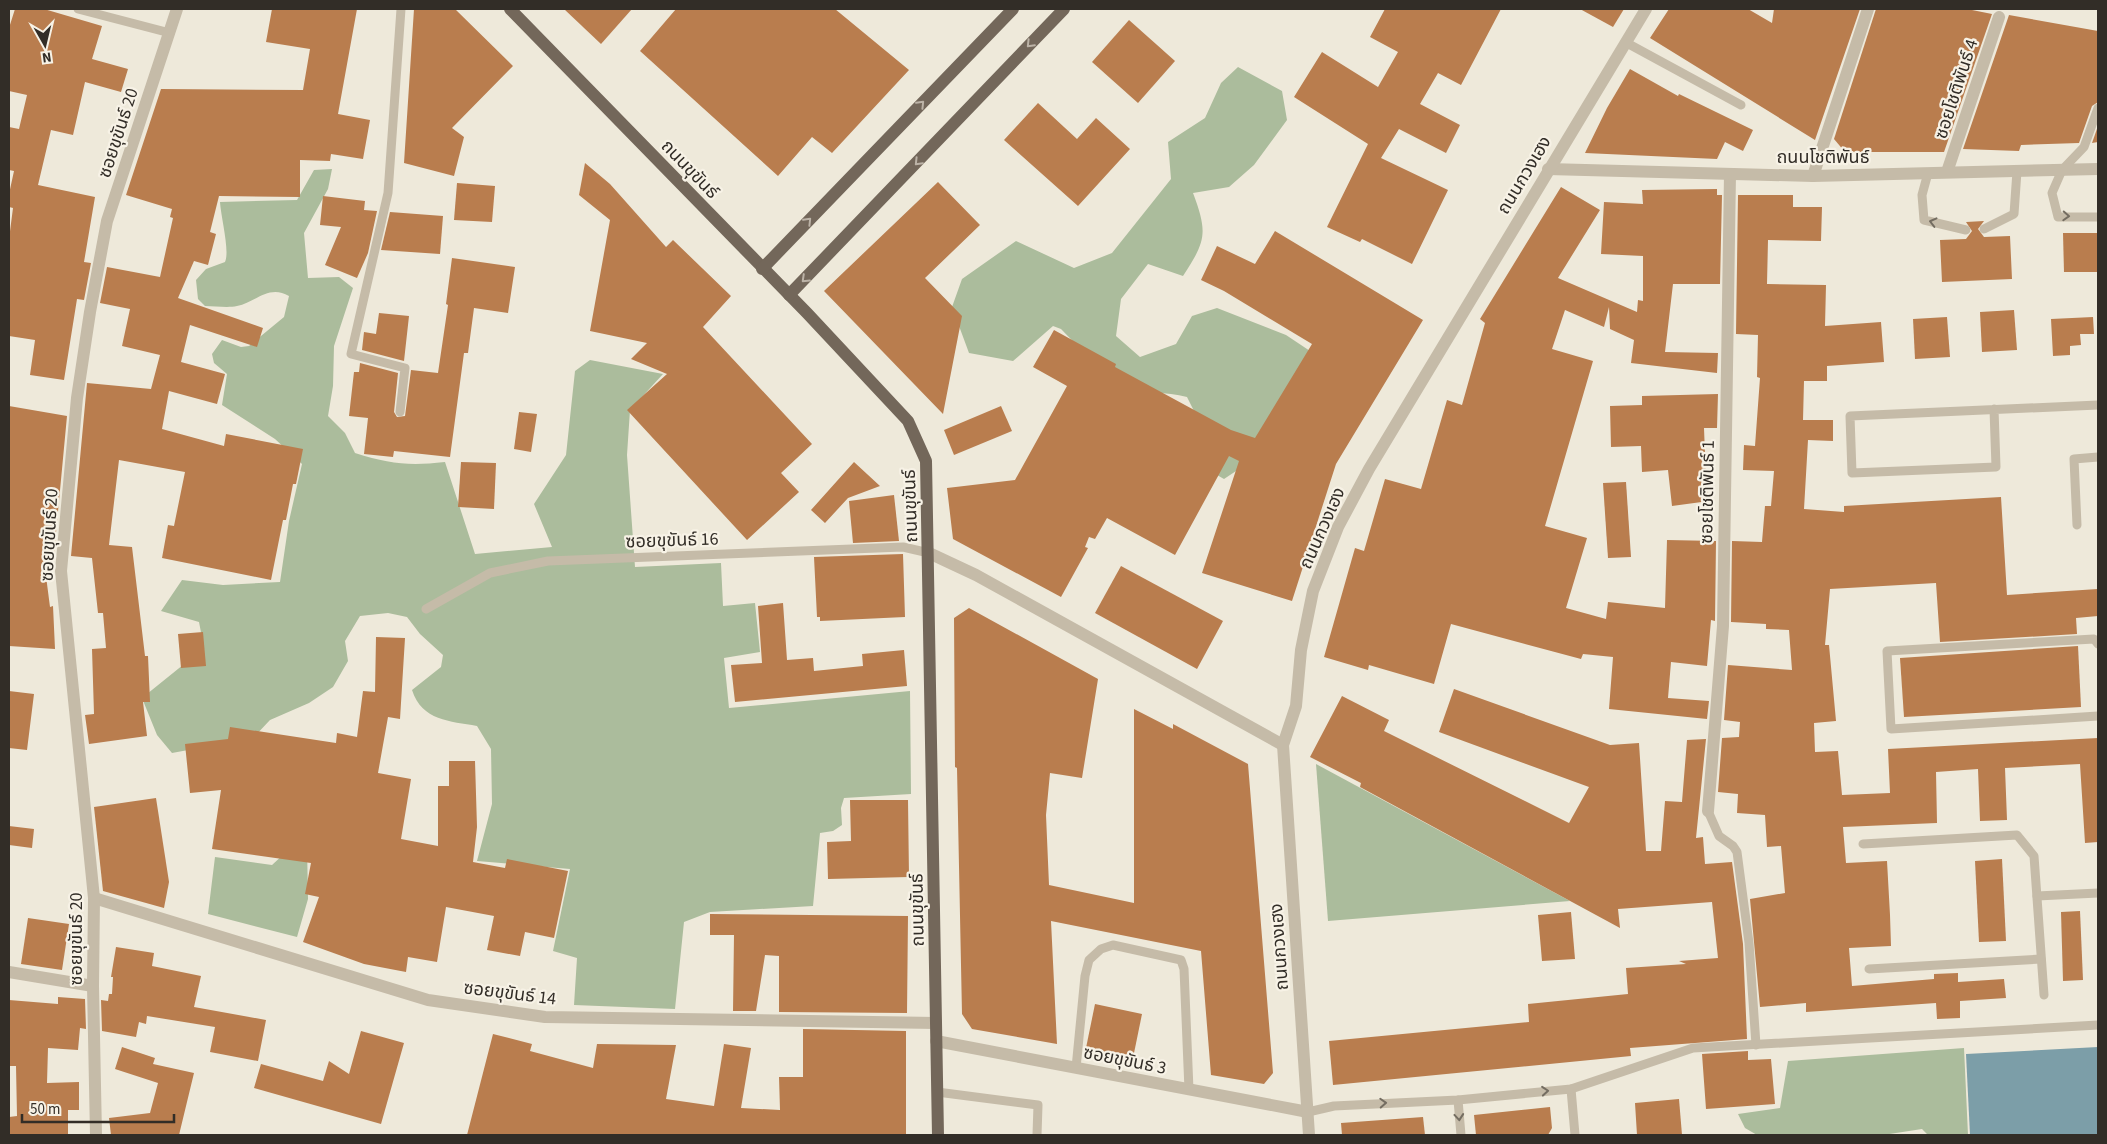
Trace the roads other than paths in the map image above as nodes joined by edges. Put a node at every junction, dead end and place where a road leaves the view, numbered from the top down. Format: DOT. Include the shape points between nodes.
graph roads {
  1 [pos="78,9"];
  2 [pos="177,9"];
  3 [pos="401,9"];
  4 [pos="510,9"];
  5 [pos="1013,9"];
  6 [pos="1064,9"];
  7 [pos="1646,9"];
  8 [pos="1868,9"];
  9 [pos="1999,17"];
  10 [pos="170,33"];
  11 [pos="1625,42"];
  12 [pos="1740,105"];
  13 [pos="2098,108"];
  14 [pos="1548,169"];
  15 [pos="2098,169"];
  16 [pos="2062,170"];
  17 [pos="2017,171"];
  18 [pos="1947,172"];
  19 [pos="1928,173"];
  20 [pos="1730,174"];
  21 [pos="1813,176"];
  22 [pos="2098,217"];
  23 [pos="1984,229"];
  24 [pos="1966,230"];
  25 [pos="762,269"];
  26 [pos="789,295"];
  27 [pos="2098,405"];
  28 [pos="1994,409"];
  29 [pos="400,412"];
  30 [pos="2098,457"];
  31 [pos="2077,525"];
  32 [pos="929,553"];
  33 [pos="426,610"];
  34 [pos="2098,644"];
  35 [pos="2098,716"];
  36 [pos="1282,744"];
  37 [pos="1708,811"];
  38 [pos="1863,844"];
  39 [pos="2098,893"];
  40 [pos="2037,896"];
  41 [pos="94,898"];
  42 [pos="2041,959"];
  43 [pos="1868,969"];
  44 [pos="9,972"];
  45 [pos="93,986"];
  46 [pos="2044,995"];
  47 [pos="936,1023"];
  48 [pos="2098,1025"];
  49 [pos="936,1041"];
  50 [pos="1756,1044"];
  51 [pos="1076,1068"];
  52 [pos="1571,1089"];
  53 [pos="1190,1090"];
  54 [pos="937,1092"];
  55 [pos="1458,1100"];
  56 [pos="1308,1112"];
  57 [pos="96,1135"];
  58 [pos="938,1135"];
  59 [pos="1037,1135"];
  60 [pos="1309,1135"];
  61 [pos="1461,1135"];
  62 [pos="1575,1135"];
  1 -- 10 [label="lane"];
  2 -- 10 [label="street, ซอยขุขันธ์ 20"];
  3 -- 29 [label="lane" via="388,193 350,354 405,368"];
  4 -- 25 [label="main road, ถนนขุขันธ์"];
  25 -- 5 [label="main road, one-way"];
  6 -- 26 [label="main road, one-way"];
  7 -- 11 [label="street, ถนนกวงเฮง"];
  8 -- 21 [label="street"];
  9 -- 18 [label="street, ซอยโชติพันธ์ 4"];
  10 -- 41 [label="street, ซอยขุขันธ์ 20" via="106,230 77,398 61,571"];
  11 -- 12 [label="lane"];
  11 -- 14 [label="street, ถนนกวงเฮง"];
  13 -- 16 [label="lane" via="2084,147"];
  14 -- 20 [label="street, ถนนโชติพันธ์"];
  14 -- 36 [label="street, ถนนกวงเฮง" via="1369,469 1338,527 1313,591 1301,650 1296,706"];
  15 -- 16 [label="street, ถนนโชติพันธ์"];
  16 -- 17 [label="street, ถนนโชติพันธ์"];
  16 -- 22 [label="lane, one-way" via="2052,193 2058,217"];
  17 -- 18 [label="street, ถนนโชติพันธ์"];
  17 -- 23 [label="lane" via="2014,214"];
  18 -- 19 [label="street, ถนนโชติพันธ์"];
  19 -- 21 [label="street, ถนนโชติพันธ์"];
  24 -- 19 [label="lane, one-way" via="1924,220 1922,195"];
  20 -- 21 [label="street, ถนนโชติพันธ์"];
  20 -- 37 [label="street, ซอยโชติพันธ์ 1" via="1723,626"];
  25 -- 26 [label="main road, ถนนขุขันธ์"];
  26 -- 32 [label="main road, ถนนขุขันธ์" via="908,421 926,461"];
  27 -- 28 [label="lane"];
  28 -- 28 [label="lane" via="1850,416 1852,473 1996,467"];
  30 -- 31 [label="lane" via="2074,459"];
  32 -- 33 [label="lane, ซอยขุขันธ์ 16" via="903,547 548,561 490,573"];
  32 -- 36 [label="street" via="976,575"];
  32 -- 47 [label="main road, ถนนขุขันธ์"];
  34 -- 35 [label="lane" via="2094,639 1887,651 1891,729"];
  36 -- 56 [label="street, ถนนกวงเฮง"];
  37 -- 50 [label="lane" via="1719,836 1737,852 1749,943"];
  38 -- 40 [label="lane" via="2017,835 2034,856"];
  39 -- 40 [label="lane"];
  40 -- 42 [label="lane"];
  41 -- 45 [label="street, ซอยขุขันธ์ 20"];
  41 -- 47 [label="street, ซอยขุขันธ์ 14" via="428,1000 536,1016"];
  42 -- 43 [label="lane"];
  42 -- 46 [label="lane"];
  44 -- 45 [label="street"];
  45 -- 57 [label="street, ซอยขุขันธ์ 20"];
  47 -- 49 [label="main road, ถนนขุขันธ์"];
  48 -- 50 [label="lane"];
  49 -- 51 [label="street, ซอยขุขันธ์ 3"];
  49 -- 54 [label="main road, ถนนขุขันธ์"];
  50 -- 52 [label="lane" via="1693,1048"];
  51 -- 53 [label="street, ซอยขุขันธ์ 3"];
  51 -- 53 [label="lane" via="1089,960 1101,949 1113,945 1180,960 1184,969"];
  55 -- 52 [label="lane, one-way"];
  52 -- 62 [label="lane"];
  53 -- 56 [label="street, ซอยขุขันธ์ 3"];
  54 -- 58 [label="main road, ถนนขุขันธ์"];
  54 -- 59 [label="lane" via="1038,1105"];
  56 -- 55 [label="lane, one-way" via="1334,1106"];
  55 -- 61 [label="lane, one-way"];
  56 -- 60 [label="street, ถนนกวงเฮง"];
}
